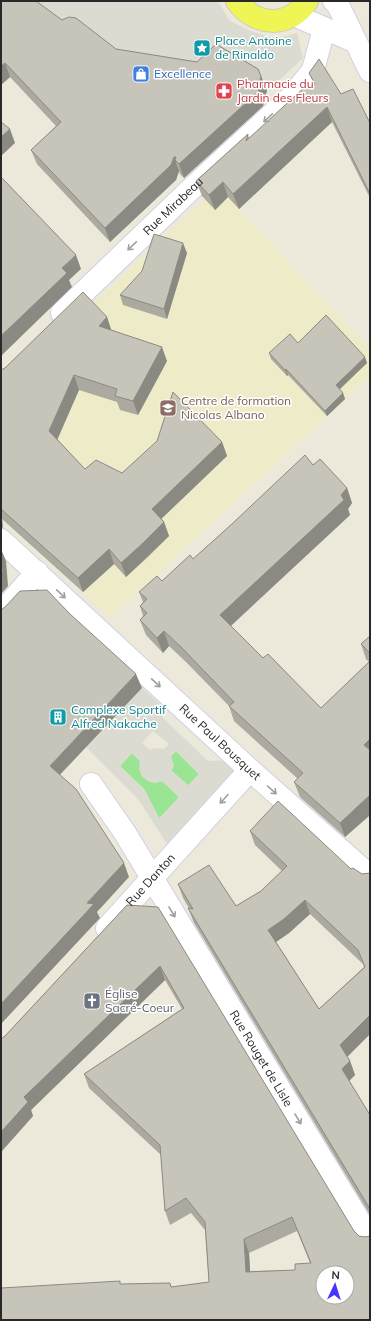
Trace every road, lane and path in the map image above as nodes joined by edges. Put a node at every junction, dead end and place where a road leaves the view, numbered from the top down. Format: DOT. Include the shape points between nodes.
graph roads {
  1 [pos="237,1"];
  2 [pos="334,1"];
  3 [pos="300,8"];
  4 [pos="324,29"];
  5 [pos="356,42"];
  6 [pos="370,71"];
  7 [pos="47,328"];
  8 [pos="1,540"];
  9 [pos="37,572"];
  10 [pos="1,613"];
  11 [pos="250,770"];
  12 [pos="91,784"];
  13 [pos="370,876"];
  14 [pos="153,879"];
  15 [pos="93,943"];
  16 [pos="370,1239"];
  1 -- 3 [label="main road" via="246,12 269,21 282,20"];
  2 -- 5 [label="street"];
  3 -- 4 [label="street"];
  4 -- 5 [label="street"];
  4 -- 7 [label="street, Rue Mirabeau, one-way" via="313,70 293,95"];
  5 -- 6 [label="street"];
  8 -- 9 [label="street, Rue Paul Bousquet"];
  9 -- 10 [label="street"];
  9 -- 11 [label="street, Rue Paul Bousquet, one-way"];
  11 -- 13 [label="street, Rue Paul Bousquet, one-way"];
  11 -- 14 [label="street, Rue Danton, one-way"];
  12 -- 14 [label="street, Rue Rouget de Lisle"];
  14 -- 15 [label="street, Rue Danton"];
  14 -- 16 [label="street, Rue Rouget de Lisle, one-way"];
}
